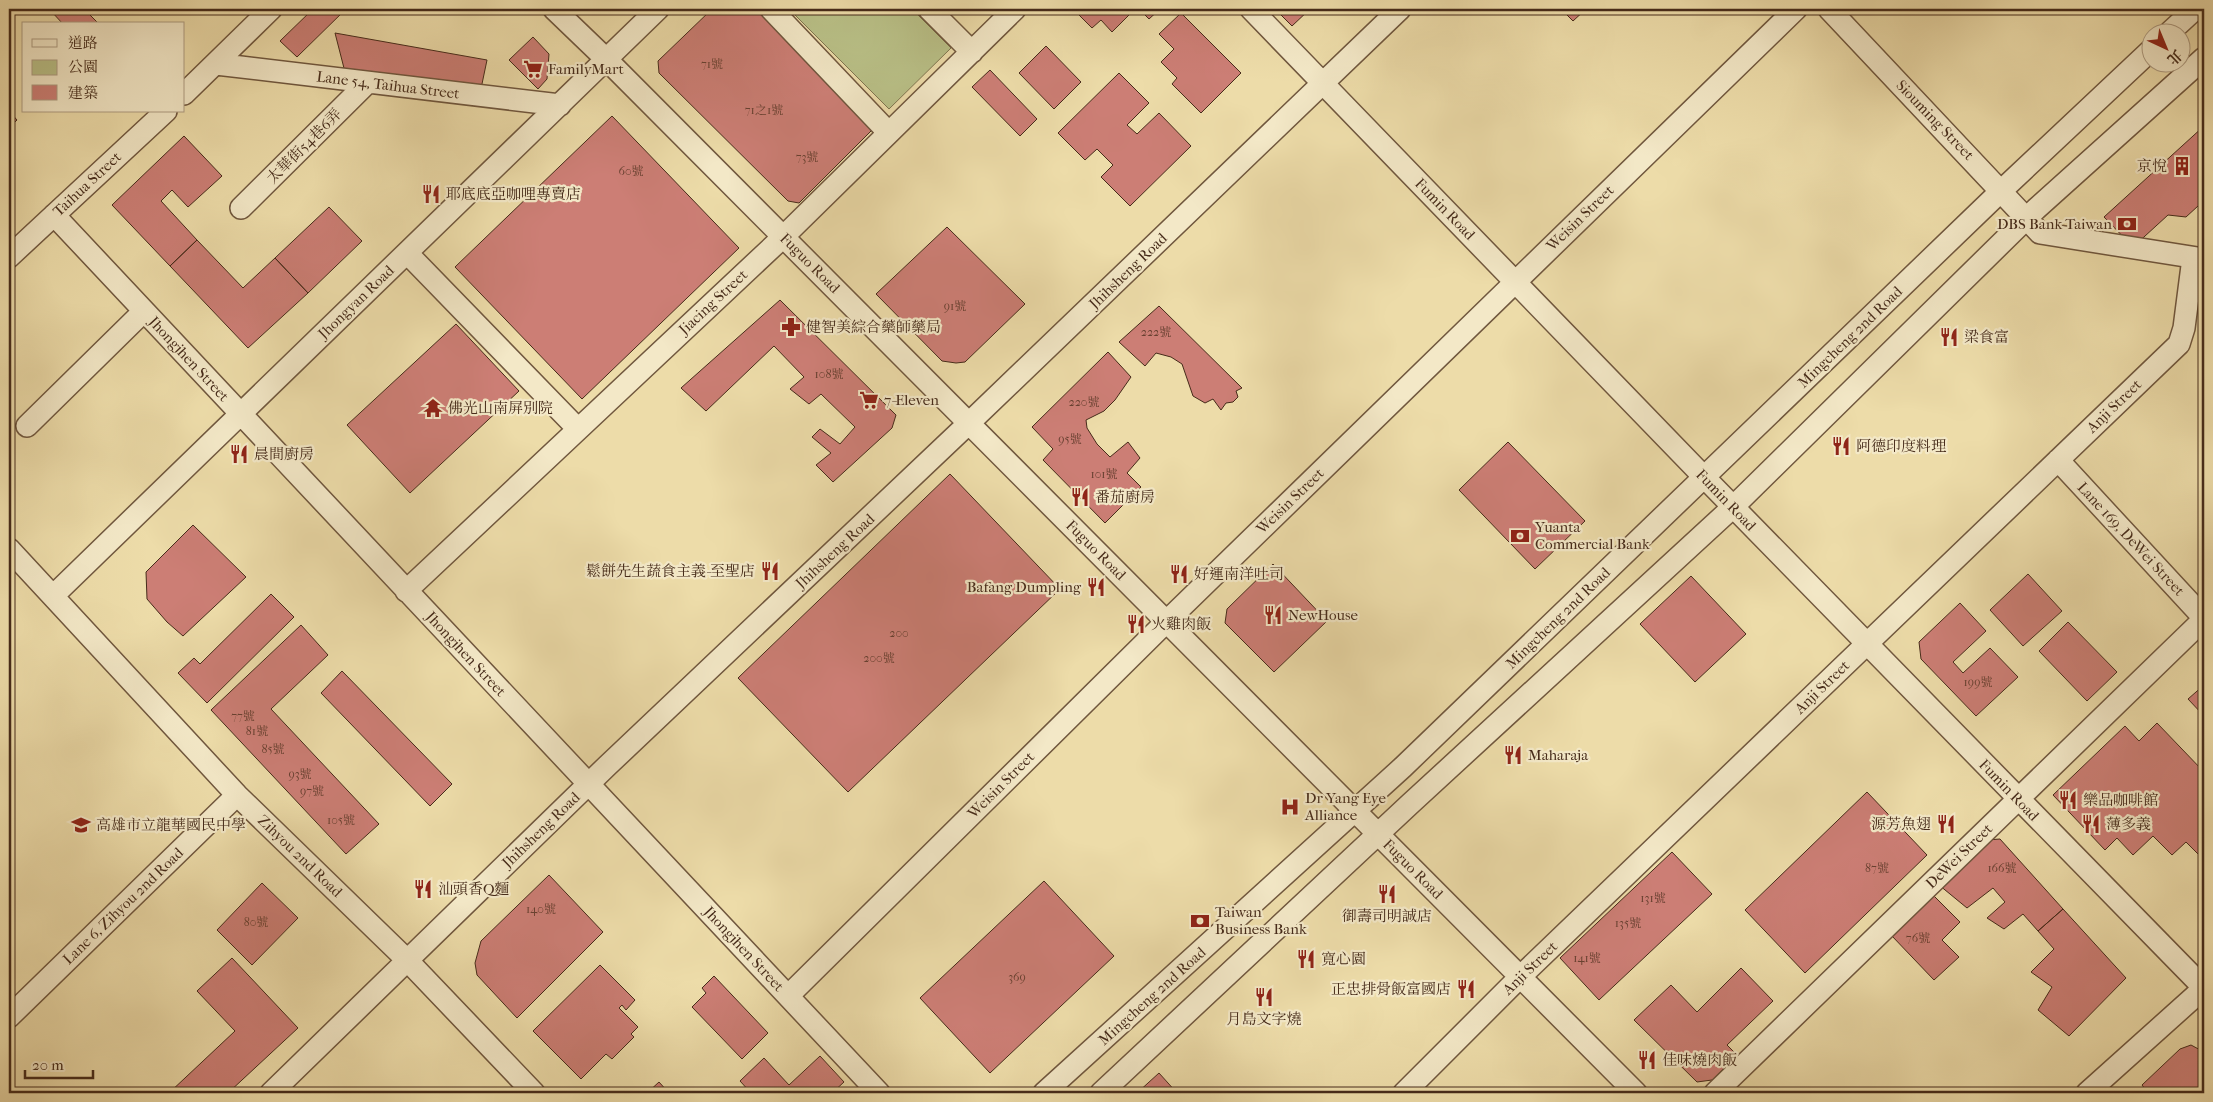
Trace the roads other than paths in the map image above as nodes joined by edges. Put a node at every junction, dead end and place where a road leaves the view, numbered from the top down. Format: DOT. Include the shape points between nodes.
graph roads {
  1 [pos="271,9"];
  2 [pos="554,9"];
  3 [pos="658,9"];
  4 [pos="771,9"];
  5 [pos="929,9"];
  6 [pos="1015,9"];
  7 [pos="1251,9"];
  8 [pos="1400,9"];
  9 [pos="1796,9"];
  10 [pos="1829,9"];
  11 [pos="2195,9"];
  12 [pos="2181,22"];
  13 [pos="972,52"];
  14 [pos="2204,58"];
  15 [pos="607,60"];
  16 [pos="2140,60"];
  17 [pos="216,64"];
  18 [pos="1323,83"];
  19 [pos="366,84"];
  20 [pos="185,93"];
  21 [pos="560,105"];
  22 [pos="165,112"];
  23 [pos="888,132"];
  24 [pos="2001,191"];
  25 [pos="241,208"];
  26 [pos="54,215"];
  27 [pos="2033,226"];
  28 [pos="783,237"];
  29 [pos="407,253"];
  30 [pos="9,257"];
  31 [pos="2198,258"];
  32 [pos="1514,281"];
  33 [pos="144,311"];
  34 [pos="240,414"];
  35 [pos="969,423"];
  36 [pos="27,426"];
  37 [pos="578,429"];
  38 [pos="2058,460"];
  39 [pos="1704,477"];
  40 [pos="1733,507"];
  41 [pos="9,549"];
  42 [pos="406,590"];
  43 [pos="54,595"];
  44 [pos="2204,618"];
  45 [pos="1167,621"];
  46 [pos="1867,644"];
  47 [pos="588,784"];
  48 [pos="237,794"];
  49 [pos="2018,798"];
  50 [pos="1355,810"];
  51 [pos="1378,834"];
  52 [pos="407,960"];
  53 [pos="1520,977"];
  54 [pos="2204,988"];
  55 [pos="788,996"];
  56 [pos="9,1017"];
  57 [pos="271,1093"];
  58 [pos="534,1093"];
  59 [pos="879,1093"];
  60 [pos="1044,1093"];
  61 [pos="1101,1093"];
  62 [pos="1404,1093"];
  63 [pos="1636,1093"];
  64 [pos="1715,1093"];
  65 [pos="2087,1093"];
  1 -- 17 [label="street"];
  2 -- 15 [label="street, Fuguo Road"];
  3 -- 15 [label="street, Jhongyan Road"];
  4 -- 23 [label="street"];
  5 -- 13 [label="street"];
  6 -- 13 [label="street, Jiacing Street"];
  7 -- 18 [label="street, Fumin Road"];
  8 -- 18 [label="street, Jhihsheng Road"];
  9 -- 32 [label="street, Weisin Street"];
  10 -- 24 [label="street, Siouming Street"];
  11 -- 12 [label="street"];
  13 -- 23 [label="street, Jiacing Street"];
  14 -- 27 [label="street"];
  15 -- 21 [label="street, Jhongyan Road"];
  15 -- 28 [label="street, Fuguo Road"];
  16 -- 24 [label="street, Mingcheng 2nd Road"];
  17 -- 19 [label="street, Lane 54, Taihua Street"];
  17 -- 20 [label="street"];
  18 -- 32 [label="street, Fumin Road"];
  18 -- 35 [label="street, Jhihsheng Road"];
  19 -- 21 [label="street, Lane 54, Taihua Street"];
  19 -- 25 [label="street, 太華街54巷6弄"];
  21 -- 29 [label="street, Jhongyan Road"];
  22 -- 26 [label="street, Taihua Street"];
  23 -- 28 [label="street, Jiacing Street"];
  24 -- 27 [label="street, Siouming Street"];
  24 -- 39 [label="street, Mingcheng 2nd Road"];
  26 -- 30 [label="street, Taihua Street"];
  26 -- 33 [label="street, Jhongjhen Street"];
  27 -- 31 [label="street"];
  27 -- 40 [label="street"];
  28 -- 35 [label="street, Fuguo Road"];
  28 -- 37 [label="street, Jiacing Street"];
  29 -- 34 [label="street, Jhongyan Road"];
  29 -- 37 [label="street"];
  31 -- 38 [label="street, Anji Street" via="2179,344"];
  32 -- 39 [label="street, Fumin Road"];
  32 -- 45 [label="street, Weisin Street"];
  33 -- 34 [label="street, Jhongjhen Street"];
  33 -- 36 [label="street"];
  34 -- 42 [label="street, Jhongjhen Street"];
  34 -- 43 [label="street, Jhongyan Road"];
  35 -- 45 [label="street, Fuguo Road"];
  35 -- 47 [label="street, Jhihsheng Road"];
  37 -- 42 [label="street, Jiacing Street"];
  38 -- 44 [label="street, Lane 169, DeWei Street"];
  38 -- 46 [label="street, Anji Street"];
  39 -- 40 [label="street, Fumin Road"];
  39 -- 50 [label="street, Mingcheng 2nd Road"];
  40 -- 46 [label="street, Fumin Road"];
  40 -- 51 [label="street"];
  41 -- 43 [label="street, Zihyou 2nd Road"];
  42 -- 47 [label="street, Jhongjhen Street"];
  43 -- 48 [label="street, Zihyou 2nd Road"];
  44 -- 49 [label="street, DeWei Street"];
  45 -- 50 [label="street, Fuguo Road"];
  45 -- 55 [label="street, Weisin Street"];
  46 -- 49 [label="street, Fumin Road"];
  46 -- 53 [label="street, Anji Street"];
  47 -- 52 [label="street, Jhihsheng Road"];
  47 -- 55 [label="street, Jhongjhen Street"];
  48 -- 52 [label="street, Zihyou 2nd Road"];
  48 -- 56 [label="street, Lane 6, Zihyou 2nd Road"];
  49 -- 54 [label="street, Fumin Road"];
  49 -- 64 [label="street, DeWei Street"];
  50 -- 51 [label="street, Fuguo Road"];
  50 -- 60 [label="street, Mingcheng 2nd Road"];
  51 -- 53 [label="street, Fuguo Road"];
  51 -- 61 [label="street"];
  52 -- 57 [label="street, Jhihsheng Road"];
  52 -- 58 [label="street, Zihyou 2nd Road"];
  53 -- 62 [label="street, Anji Street"];
  53 -- 63 [label="street, Fuguo Road"];
  54 -- 65 [label="street"];
  55 -- 59 [label="street, Jhongjhen Street"];
}
